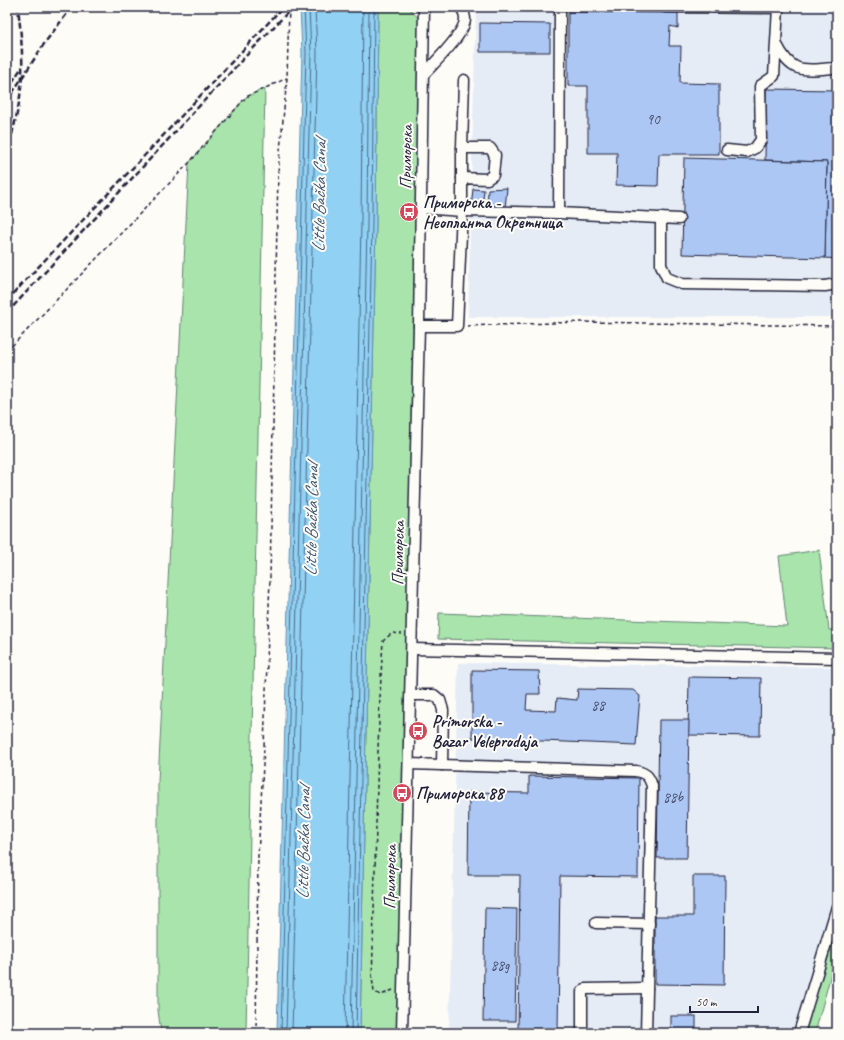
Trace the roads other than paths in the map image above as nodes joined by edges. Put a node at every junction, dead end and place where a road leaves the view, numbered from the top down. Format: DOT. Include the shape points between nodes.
graph roads {
  1 [pos="424,7"];
  2 [pos="462,7"];
  3 [pos="560,7"];
  4 [pos="665,7"];
  5 [pos="778,8"];
  6 [pos="777,44"];
  7 [pos="837,68"];
  8 [pos="424,74"];
  9 [pos="464,80"];
  10 [pos="462,148"];
  11 [pos="727,150"];
  12 [pos="462,178"];
  13 [pos="421,208"];
  14 [pos="462,211"];
  15 [pos="559,213"];
  16 [pos="661,218"];
  17 [pos="679,219"];
  18 [pos="837,284"];
  19 [pos="419,326"];
  20 [pos="412,650"];
  21 [pos="837,658"];
  22 [pos="411,695"];
  23 [pos="409,764"];
  24 [pos="442,765"];
  25 [pos="837,907"];
  26 [pos="596,923"];
  27 [pos="649,924"];
  28 [pos="647,988"];
  29 [pos="402,1033"];
  30 [pos="582,1033"];
  31 [pos="646,1033"];
  32 [pos="799,1033"];
  1 -- 8 [label="street, Приморска"];
  2 -- 8 [label="street" via="465,20 460,33"];
  3 -- 15 [label="street"];
  4 -- 5 [label="street"];
  5 -- 6 [label="street"];
  6 -- 7 [label="street" via="782,55 800,70"];
  6 -- 11 [label="street" via="774,76 760,86 761,140 756,148 747,152"];
  8 -- 13 [label="street, Приморска"];
  9 -- 10 [label="street"];
  10 -- 12 [label="street"];
  10 -- 12 [label="street" via="490,148 494,155 493,175 487,179"];
  12 -- 14 [label="street"];
  13 -- 14 [label="street"];
  13 -- 19 [label="street, Приморска"];
  14 -- 15 [label="street"];
  14 -- 19 [label="street" via="457,326"];
  15 -- 16 [label="street"];
  16 -- 17 [label="street"];
  16 -- 18 [label="street" via="661,265 667,278 682,284"];
  19 -- 20 [label="street, Приморска"];
  20 -- 21 [label="street"];
  20 -- 22 [label="street, Приморска"];
  22 -- 23 [label="street, Приморска"];
  22 -- 24 [label="street" via="434,695 440,700 443,710"];
  23 -- 24 [label="street"];
  23 -- 29 [label="street, Приморска"];
  24 -- 27 [label="street" via="645,773 650,778 652,786"];
  25 -- 32 [label="street"];
  26 -- 27 [label="street"];
  27 -- 28 [label="street"];
  28 -- 30 [label="street" via="585,989 582,992"];
  28 -- 31 [label="street"];
}
